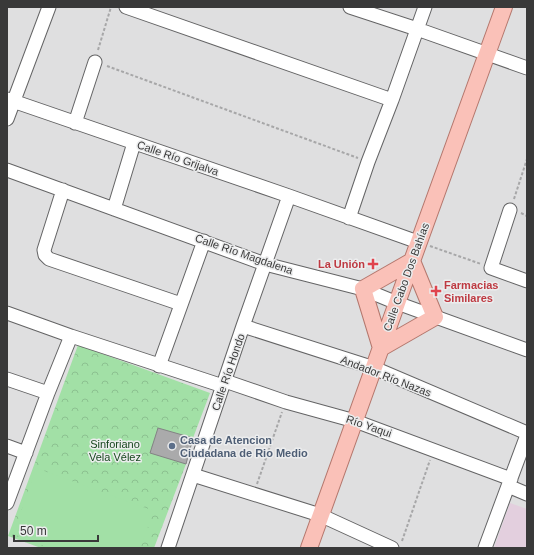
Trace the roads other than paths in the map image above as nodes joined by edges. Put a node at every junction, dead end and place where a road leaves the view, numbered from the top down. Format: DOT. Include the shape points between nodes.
graph roads {
  1 [pos="49,7"];
  2 [pos="126,7"];
  3 [pos="351,7"];
  4 [pos="425,7"];
  5 [pos="504,7"];
  6 [pos="417,29"];
  7 [pos="487,53"];
  8 [pos="95,62"];
  9 [pos="527,68"];
  10 [pos="10,100"];
  11 [pos="392,100"];
  12 [pos="7,119"];
  13 [pos="75,123"];
  14 [pos="134,143"];
  15 [pos="7,170"];
  16 [pos="63,190"];
  17 [pos="289,196"];
  18 [pos="114,209"];
  19 [pos="510,210"];
  20 [pos="349,218"];
  21 [pos="204,241"];
  22 [pos="418,242"];
  23 [pos="412,261"];
  24 [pos="265,264"];
  25 [pos="527,281"];
  26 [pos="363,289"];
  27 [pos="397,303"];
  28 [pos="181,304"];
  29 [pos="7,314"];
  30 [pos="435,317"];
  31 [pos="243,326"];
  32 [pos="71,336"];
  33 [pos="381,348"];
  34 [pos="527,350"];
  35 [pos="159,366"];
  36 [pos="374,368"];
  37 [pos="7,378"];
  38 [pos="224,384"];
  39 [pos="48,393"];
  40 [pos="355,421"];
  41 [pos="527,434"];
  42 [pos="7,446"];
  43 [pos="26,453"];
  44 [pos="193,475"];
  45 [pos="509,482"];
  46 [pos="527,494"];
  47 [pos="7,503"];
  48 [pos="320,515"];
  49 [pos="397,544"];
  50 [pos="168,548"];
  51 [pos="309,548"];
  52 [pos="486,548"];
  1 -- 10 [label="street"];
  2 -- 11 [label="street"];
  3 -- 6 [label="street"];
  4 -- 6 [label="street"];
  5 -- 7 [label="main road, Calle Cabo Dos Bahías"];
  6 -- 7 [label="street"];
  6 -- 11 [label="street"];
  7 -- 9 [label="street"];
  7 -- 22 [label="main road, Calle Cabo Dos Bahías"];
  8 -- 13 [label="street"];
  10 -- 12 [label="street"];
  10 -- 13 [label="street, Calle Río Grijalva"];
  11 -- 20 [label="street"];
  13 -- 14 [label="street, Calle Río Grijalva"];
  14 -- 17 [label="street, Calle Río Grijalva"];
  14 -- 18 [label="street"];
  15 -- 16 [label="street, Calle Río Magdalena"];
  16 -- 18 [label="street, Calle Río Magdalena"];
  16 -- 28 [label="street" via="44,250 49,259"];
  17 -- 20 [label="street, Calle Río Grijalva"];
  17 -- 24 [label="street, Calle Río Hondo"];
  18 -- 21 [label="street, Calle Río Magdalena"];
  19 -- 25 [label="street" via="491,268"];
  20 -- 22 [label="street, Calle Río Grijalva"];
  21 -- 24 [label="street, Calle Río Magdalena"];
  21 -- 28 [label="street"];
  22 -- 23 [label="main road, Calle Cabo Dos Bahías"];
  23 -- 26 [label="main road"];
  23 -- 27 [label="main road, Calle Cabo Dos Bahías"];
  23 -- 30 [label="main road"];
  24 -- 26 [label="street, Calle Río Magdalena"];
  24 -- 31 [label="street, Calle Río Hondo"];
  26 -- 27 [label="street, Calle Río Magdalena"];
  26 -- 33 [label="main road"];
  27 -- 30 [label="street, Calle Río Magdalena"];
  27 -- 33 [label="main road, Calle Cabo Dos Bahías"];
  28 -- 35 [label="street"];
  29 -- 32 [label="street, Río Yaqui"];
  30 -- 33 [label="main road"];
  30 -- 34 [label="street, Calle Río Magdalena"];
  31 -- 36 [label="street, Andador Río Nazas"];
  31 -- 38 [label="street, Calle Río Hondo"];
  32 -- 35 [label="street, Río Yaqui"];
  32 -- 39 [label="street"];
  33 -- 36 [label="main road, Calle Cabo Dos Bahías"];
  35 -- 38 [label="street, Río Yaqui"];
  36 -- 40 [label="main road, Calle Cabo Dos Bahías"];
  36 -- 41 [label="street, Andador Río Nazas"];
  37 -- 39 [label="street"];
  38 -- 40 [label="street, Río Yaqui"];
  38 -- 44 [label="street, Calle Río Hondo"];
  39 -- 43 [label="street"];
  40 -- 45 [label="street, Río Yaqui" via="434,450"];
  40 -- 48 [label="main road, Calle Cabo Dos Bahías"];
  41 -- 45 [label="street"];
  42 -- 43 [label="street"];
  43 -- 47 [label="street"];
  44 -- 48 [label="street"];
  44 -- 50 [label="street, Calle Río Hondo"];
  45 -- 46 [label="street, Río Yaqui"];
  45 -- 52 [label="street"];
  48 -- 49 [label="street"];
  48 -- 51 [label="main road, Calle Cabo Dos Bahías"];
}
